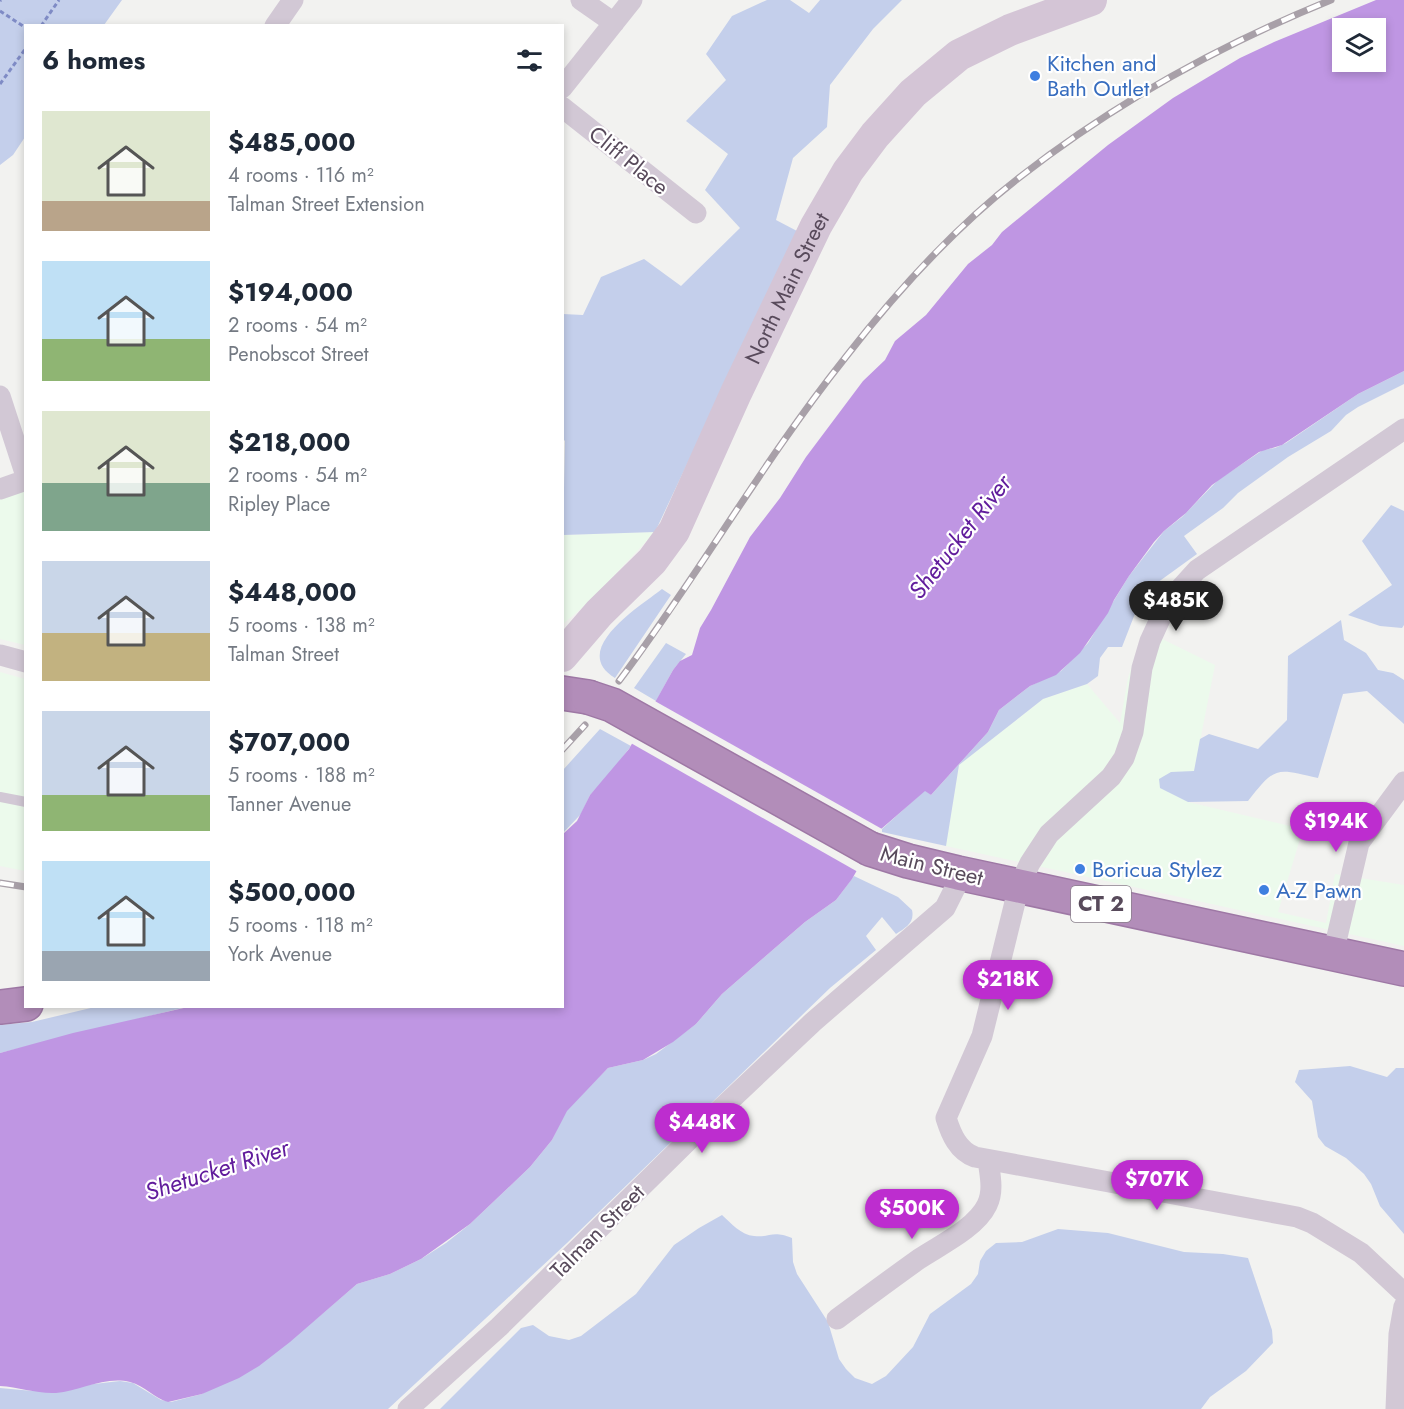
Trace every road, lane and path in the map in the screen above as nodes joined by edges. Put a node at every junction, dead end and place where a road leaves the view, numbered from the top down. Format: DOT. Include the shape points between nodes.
graph roads {
  1 [pos="59,0"];
  2 [pos="293,0"];
  3 [pos="581,0"];
  4 [pos="632,0"];
  5 [pos="1090,0"];
  6 [pos="0,11"];
  7 [pos="614,23"];
  8 [pos="42,24"];
  9 [pos="276,24"];
  10 [pos="24,27"];
  11 [pos="24,51"];
  12 [pos="0,84"];
  13 [pos="564,86"];
  14 [pos="564,109"];
  15 [pos="696,213"];
  16 [pos="0,396"];
  17 [pos="1404,429"];
  18 [pos="24,472"];
  19 [pos="24,479"];
  20 [pos="0,489"];
  21 [pos="564,654"];
  22 [pos="0,655"];
  23 [pos="24,661"];
  24 [pos="575,695"];
  25 [pos="1404,782"];
  26 [pos="0,797"];
  27 [pos="24,802"];
  28 [pos="962,874"];
  29 [pos="1019,886"];
  30 [pos="1334,954"];
  31 [pos="1404,969"];
  32 [pos="24,1004"];
  33 [pos="0,1007"];
  34 [pos="988,1160"];
  35 [pos="1404,1293"];
  36 [pos="1404,1306"];
  37 [pos="837,1319"];
  38 [pos="408,1409"];
  39 [pos="1396,1409"];
  1 -- 8 [label="path"];
  2 -- 9 [label="street"];
  3 -- 7 [label="street"];
  4 -- 7 [label="street"];
  5 -- 21 [label="main road, North Main Street" via="1010,30 959,55 914,93 875,135 843,178 816,226 674,531 652,561 598,613"];
  6 -- 10 [label="path"];
  7 -- 13 [label="street"];
  11 -- 12 [label="path"];
  14 -- 15 [label="street, Cliff Place"];
  16 -- 18 [label="street"];
  17 -- 29 [label="street" via="1197,570 1177,592 1150,641 1133,732 1124,758 1111,777 1049,834"];
  19 -- 20 [label="street"];
  22 -- 23 [label="street"];
  24 -- 28 [label="highway, Main Street / CT 2, bridge" via="612,705 870,849"];
  25 -- 30 [label="street" via="1359,843"];
  26 -- 27 [label="lane"];
  28 -- 29 [label="highway, Main Street / CT 2"];
  28 -- 38 [label="street, Talman Street" via="945,908 813,1022 499,1327"];
  29 -- 30 [label="highway, Main Street / CT 2"];
  29 -- 34 [label="street" via="982,1036 946,1118 964,1151"];
  30 -- 31 [label="highway, CT 2"];
  32 -- 33 [label="highway"];
  34 -- 35 [label="street" via="1297,1217 1361,1253"];
  34 -- 37 [label="street" via="990,1196 981,1215"];
  36 -- 39 [label="street"];
}
